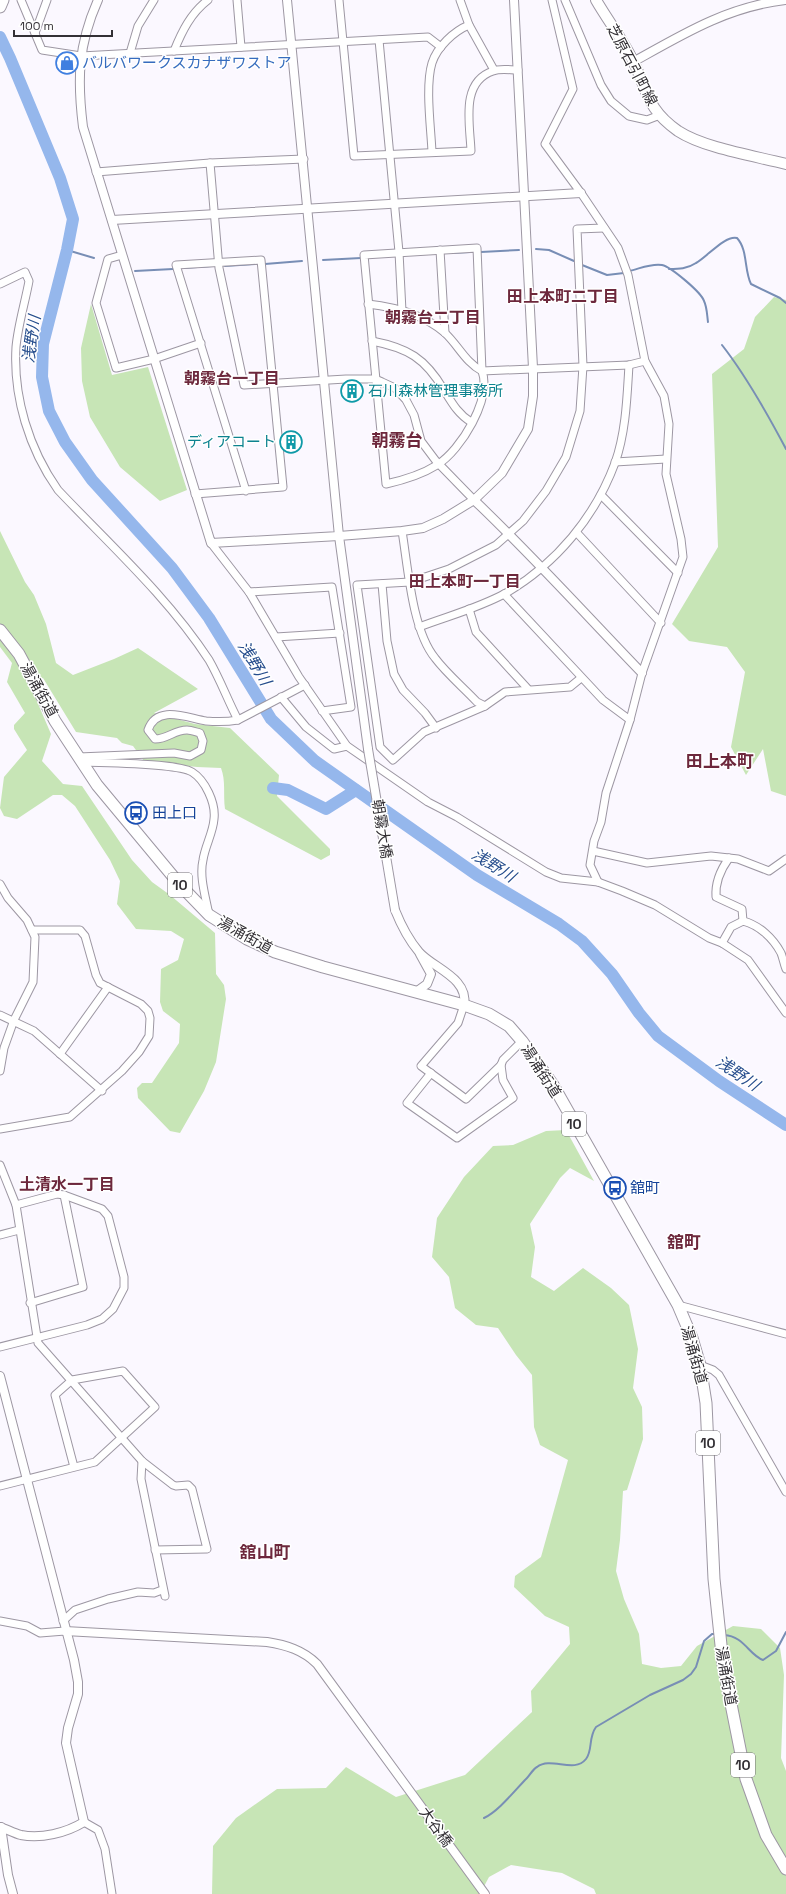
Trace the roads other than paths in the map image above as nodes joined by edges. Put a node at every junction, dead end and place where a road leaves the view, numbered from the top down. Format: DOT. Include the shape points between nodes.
graph roads {
  1 [pos="3,0"];
  2 [pos="20,0"];
  3 [pos="47,0"];
  4 [pos="98,0"];
  5 [pos="154,0"];
  6 [pos="208,0"];
  7 [pos="236,0"];
  8 [pos="287,0"];
  9 [pos="339,0"];
  10 [pos="460,0"];
  11 [pos="514,0"];
  12 [pos="552,0"];
  13 [pos="565,0"];
  14 [pos="596,0"];
  15 [pos="785,0"];
  16 [pos="0,7"];
  17 [pos="469,25"];
  18 [pos="35,33"];
  19 [pos="379,40"];
  20 [pos="344,41"];
  21 [pos="291,44"];
  22 [pos="440,47"];
  23 [pos="241,48"];
  24 [pos="174,51"];
  25 [pos="130,53"];
  26 [pos="81,56"];
  27 [pos="633,62"];
  28 [pos="494,70"];
  29 [pos="518,70"];
  30 [pos="660,115"];
  31 [pos="432,152"];
  32 [pos="390,155"];
  33 [pos="304,159"];
  34 [pos="210,163"];
  35 [pos="786,164"];
  36 [pos="96,172"];
  37 [pos="581,193"];
  38 [pos="523,196"];
  39 [pos="394,204"];
  40 [pos="308,209"];
  41 [pos="214,214"];
  42 [pos="112,220"];
  43 [pos="604,228"];
  44 [pos="440,250"];
  45 [pos="399,252"];
  46 [pos="122,255"];
  47 [pos="218,262"];
  48 [pos="0,284"];
  49 [pos="368,304"];
  50 [pos="402,311"];
  51 [pos="445,333"];
  52 [pos="372,340"];
  53 [pos="201,343"];
  54 [pos="154,359"];
  55 [pos="645,361"];
  56 [pos="629,364"];
  57 [pos="583,366"];
  58 [pos="533,368"];
  59 [pos="482,371"];
  60 [pos="375,379"];
  61 [pos="323,380"];
  62 [pos="273,383"];
  63 [pos="471,422"];
  64 [pos="666,459"];
  65 [pos="615,462"];
  66 [pos="439,464"];
  67 [pos="246,491"];
  68 [pos="195,494"];
  69 [pos="600,495"];
  70 [pos="474,500"];
  71 [pos="402,531"];
  72 [pos="577,532"];
  73 [pos="509,533"];
  74 [pos="339,536"];
  75 [pos="211,543"];
  76 [pos="541,569"];
  77 [pos="678,573"];
  78 [pos="410,582"];
  79 [pos="382,584"];
  80 [pos="250,592"];
  81 [pos="504,594"];
  82 [pos="469,609"];
  83 [pos="661,622"];
  84 [pos="419,627"];
  85 [pos="0,630"];
  86 [pos="340,633"];
  87 [pos="276,637"];
  88 [pos="642,673"];
  89 [pos="581,678"];
  90 [pos="304,685"];
  91 [pos="528,689"];
  92 [pos="280,698"];
  93 [pos="485,706"];
  94 [pos="322,711"];
  95 [pos="241,719"];
  96 [pos="630,720"];
  97 [pos="436,728"];
  98 [pos="347,746"];
  99 [pos="81,759"];
  100 [pos="593,851"];
  101 [pos="729,858"];
  102 [pos="786,859"];
  103 [pos="598,882"];
  104 [pos="0,884"];
  105 [pos="209,915"];
  106 [pos="743,921"];
  107 [pos="32,930"];
  108 [pos="722,943"];
  109 [pos="420,953"];
  110 [pos="786,969"];
  111 [pos="108,987"];
  112 [pos="416,992"];
  113 [pos="464,1005"];
  114 [pos="786,1013"];
  115 [pos="0,1015"];
  116 [pos="14,1020"];
  117 [pos="522,1041"];
  118 [pos="60,1054"];
  119 [pos="500,1065"];
  120 [pos="0,1068"];
  121 [pos="431,1073"];
  122 [pos="102,1091"];
  123 [pos="0,1129"];
  124 [pos="0,1165"];
  125 [pos="64,1195"];
  126 [pos="16,1205"];
  127 [pos="19,1230"];
  128 [pos="0,1235"];
  129 [pos="30,1303"];
  130 [pos="678,1305"];
  131 [pos="786,1334"];
  132 [pos="36,1337"];
  133 [pos="0,1347"];
  134 [pos="700,1365"];
  135 [pos="0,1376"];
  136 [pos="72,1380"];
  137 [pos="122,1437"];
  138 [pos="142,1461"];
  139 [pos="74,1467"];
  140 [pos="26,1479"];
  141 [pos="0,1486"];
  142 [pos="786,1492"];
  143 [pos="155,1550"];
  144 [pos="63,1621"];
  145 [pos="0,1622"];
  146 [pos="66,1631"];
  147 [pos="84,1822"];
  148 [pos="1,1827"];
  149 [pos="786,1870"];
  150 [pos="13,1894"];
  151 [pos="112,1894"];
  152 [pos="485,1894"];
  1 -- 16 [label="main road"];
  2 -- 18 [label="street"];
  3 -- 18 [label="street"];
  4 -- 26 [label="street" via="87,24"];
  5 -- 25 [label="street" via="138,26"];
  6 -- 24 [label="street" via="188,20"];
  7 -- 23 [label="street"];
  8 -- 21 [label="street, 朝霧大橋"];
  9 -- 20 [label="street"];
  10 -- 17 [label="street"];
  11 -- 29 [label="street"];
  12 -- 37 [label="street" via="573,90 545,144"];
  13 -- 30 [label="street" via="601,85 611,101 629,116 647,120"];
  14 -- 27 [label="main road, 芝原石引町線"];
  15 -- 27 [label="street" via="720,16"];
  17 -- 22 [label="street" via="459,29"];
  17 -- 28 [label="street"];
  18 -- 26 [label="street" via="42,50"];
  19 -- 20 [label="street"];
  19 -- 22 [label="street" via="428,37"];
  19 -- 32 [label="street"];
  20 -- 21 [label="street"];
  20 -- 32 [label="street" via="354,156"];
  21 -- 23 [label="street"];
  21 -- 33 [label="street, 朝霧大橋"];
  22 -- 31 [label="street" via="432,62 429,78"];
  23 -- 24 [label="street"];
  24 -- 25 [label="street"];
  25 -- 26 [label="street"];
  26 -- 36 [label="street" via="79,94 82,121"];
  27 -- 30 [label="main road, 芝原石引町線" via="649,101"];
  28 -- 29 [label="street"];
  28 -- 31 [label="street" via="481,77 473,86 469,103 471,151"];
  29 -- 38 [label="street"];
  30 -- 35 [label="main road, 芝原石引町線" via="679,131 707,144"];
  31 -- 32 [label="street"];
  32 -- 39 [label="street"];
  33 -- 34 [label="street"];
  33 -- 40 [label="street, 朝霧大橋"];
  34 -- 36 [label="street"];
  34 -- 41 [label="street"];
  36 -- 42 [label="street"];
  37 -- 38 [label="street"];
  37 -- 43 [label="street"];
  38 -- 39 [label="street"];
  38 -- 58 [label="street"];
  39 -- 40 [label="street"];
  39 -- 45 [label="street"];
  40 -- 41 [label="street"];
  40 -- 61 [label="street, 朝霧大橋"];
  41 -- 42 [label="street"];
  41 -- 47 [label="street"];
  42 -- 46 [label="street"];
  43 -- 55 [label="street" via="618,248 627,272"];
  43 -- 57 [label="street" via="577,229"];
  44 -- 45 [label="street"];
  44 -- 51 [label="street"];
  44 -- 59 [label="street" via="477,248"];
  45 -- 49 [label="street" via="364,255"];
  45 -- 50 [label="street"];
  46 -- 54 [label="street"];
  46 -- 54 [label="street" via="108,259 96,302 98,310 116,368"];
  47 -- 53 [label="street" via="176,265"];
  47 -- 62 [label="street" via="244,386"];
  47 -- 62 [label="street" via="261,260"];
  48 -- 95 [label="street" via="25,272 29,281 16,346 15,378 25,423 47,475 58,490 160,595 186,627 210,662"];
  49 -- 50 [label="street"];
  49 -- 52 [label="street"];
  50 -- 51 [label="street" via="427,321"];
  51 -- 59 [label="street" via="474,367"];
  52 -- 60 [label="street"];
  52 -- 63 [label="street" via="412,353 430,371 461,416"];
  53 -- 54 [label="street"];
  53 -- 67 [label="street"];
  54 -- 68 [label="street"];
  55 -- 56 [label="street"];
  55 -- 64 [label="street" via="664,396 669,424"];
  56 -- 57 [label="street"];
  56 -- 65 [label="street" via="627,403"];
  57 -- 58 [label="street"];
  57 -- 73 [label="street" via="580,411 566,457 546,491 523,521"];
  58 -- 59 [label="street"];
  58 -- 70 [label="street" via="533,396 528,429 502,473"];
  59 -- 63 [label="street" via="482,398 476,417"];
  60 -- 61 [label="street"];
  60 -- 66 [label="street" via="395,388 406,400 414,415 421,441"];
  60 -- 66 [label="street" via="386,484 406,480"];
  61 -- 62 [label="street"];
  61 -- 74 [label="street, 朝霧大橋"];
  62 -- 67 [label="street" via="283,487"];
  63 -- 66 [label="street" via="470,430"];
  64 -- 65 [label="street"];
  64 -- 77 [label="street" via="668,491 683,557"];
  65 -- 69 [label="street"];
  66 -- 70 [label="street"];
  67 -- 68 [label="street"];
  68 -- 75 [label="street"];
  69 -- 72 [label="street"];
  69 -- 77 [label="street"];
  70 -- 71 [label="street" via="423,528"];
  70 -- 73 [label="street"];
  71 -- 74 [label="street"];
  71 -- 78 [label="street"];
  72 -- 76 [label="street"];
  72 -- 83 [label="street"];
  73 -- 76 [label="street"];
  73 -- 78 [label="street" via="496,545 456,565"];
  74 -- 75 [label="street"];
  74 -- 109 [label="street, 朝霧大橋, bridge" via="368,749 395,910 404,931"];
  75 -- 80 [label="street"];
  76 -- 81 [label="street"];
  76 -- 88 [label="street"];
  77 -- 83 [label="street"];
  78 -- 79 [label="street"];
  78 -- 84 [label="street"];
  79 -- 97 [label="street" via="387,642 394,674 403,690"];
  79 -- 97 [label="street" via="357,585 380,747 393,760 424,732"];
  80 -- 86 [label="street" via="332,588"];
  80 -- 87 [label="street"];
  81 -- 82 [label="street"];
  81 -- 89 [label="street"];
  82 -- 84 [label="street"];
  82 -- 91 [label="street" via="476,632"];
  83 -- 88 [label="street"];
  84 -- 93 [label="street" via="434,657 477,702"];
  85 -- 99 [label="main road, 湯涌街道 / 10" via="19,654 55,721"];
  86 -- 87 [label="street"];
  86 -- 94 [label="street" via="351,706"];
  87 -- 90 [label="street"];
  88 -- 96 [label="street"];
  89 -- 91 [label="street" via="570,687"];
  89 -- 96 [label="street" via="603,700"];
  90 -- 92 [label="street"];
  90 -- 94 [label="street"];
  91 -- 93 [label="street" via="505,692"];
  92 -- 95 [label="street"];
  92 -- 98 [label="street" via="306,727 334,749"];
  93 -- 97 [label="street"];
  94 -- 98 [label="street"];
  95 -- 99 [label="street" via="226,722 206,721 180,714 168,714 157,717 150,723 148,730 155,739 164,739 187,730 200,733 203,741 201,750 190,756 174,753"];
  96 -- 100 [label="street" via="606,794"];
  98 -- 103 [label="street" via="428,802 546,872 561,878"];
  99 -- 105 [label="main road, 湯涌街道 / 10" via="102,790 181,886"];
  99 -- 105 [label="street" via="172,767 191,772 204,784 209,791 215,818 202,861"];
  100 -- 101 [label="street" via="647,863 711,856"];
  100 -- 103 [label="street" via="590,865"];
  101 -- 102 [label="street" via="769,871"];
  101 -- 106 [label="street" via="723,867 716,897 742,909"];
  103 -- 108 [label="street" via="655,905 709,938"];
  104 -- 107 [label="street"];
  105 -- 112 [label="main road, 湯涌街道 / 10" via="247,939 275,952"];
  106 -- 108 [label="street" via="731,927"];
  106 -- 110 [label="street" via="755,924 764,932 781,954"];
  107 -- 111 [label="street" via="80,930 85,936 96,975 100,983"];
  107 -- 116 [label="street" via="35,938 33,982"];
  108 -- 114 [label="street" via="748,960"];
  109 -- 112 [label="street" via="431,974 427,984"];
  109 -- 113 [label="street" via="437,964 462,988"];
  111 -- 118 [label="street"];
  111 -- 122 [label="street" via="141,1004 148,1011 149,1036 139,1052"];
  112 -- 113 [label="main road, 湯涌街道 / 10"];
  113 -- 117 [label="main road, 湯涌街道 / 10" via="508,1026"];
  113 -- 121 [label="street" via="458,1023 421,1066"];
  115 -- 116 [label="street"];
  116 -- 118 [label="street" via="34,1031"];
  116 -- 120 [label="street"];
  117 -- 119 [label="street"];
  117 -- 130 [label="main road, 湯涌街道 / 10" via="549,1079"];
  118 -- 122 [label="street"];
  119 -- 121 [label="street" via="466,1099"];
  119 -- 121 [label="street" via="503,1080 513,1098 457,1138 407,1103"];
  122 -- 123 [label="street" via="70,1117"];
  124 -- 126 [label="street"];
  125 -- 126 [label="street" via="57,1194"];
  125 -- 129 [label="street" via="83,1287"];
  125 -- 132 [label="street" via="102,1209 108,1216 124,1277 124,1288 113,1309 102,1319"];
  126 -- 127 [label="street"];
  127 -- 128 [label="street"];
  127 -- 129 [label="street"];
  129 -- 132 [label="street"];
  130 -- 131 [label="street"];
  130 -- 134 [label="main road, 湯涌街道 / 10"];
  132 -- 133 [label="street"];
  132 -- 136 [label="street" via="38,1343"];
  134 -- 142 [label="street" via="719,1375"];
  134 -- 149 [label="main road, 湯涌街道 / 10" via="706,1403 714,1579 722,1654 746,1779 766,1835"];
  135 -- 140 [label="street"];
  136 -- 137 [label="street"];
  136 -- 137 [label="street" via="123,1371 156,1407"];
  136 -- 139 [label="street" via="55,1395"];
  137 -- 138 [label="street"];
  137 -- 139 [label="street" via="95,1462"];
  138 -- 143 [label="street" via="141,1479"];
  138 -- 143 [label="street" via="173,1485 188,1486 192,1489 207,1549"];
  139 -- 140 [label="street"];
  140 -- 141 [label="street"];
  140 -- 144 [label="street"];
  143 -- 144 [label="street" via="164,1593 138,1592 108,1599 75,1610"];
  144 -- 146 [label="street"];
  145 -- 146 [label="street" via="27,1626 40,1633"];
  146 -- 147 [label="street" via="78,1682 78,1694 66,1743"];
  146 -- 152 [label="street, 大谷橋" via="267,1642 282,1644 308,1656 317,1664"];
  147 -- 148 [label="street" via="76,1827 36,1837"];
  147 -- 151 [label="street" via="98,1830 105,1849"];
  148 -- 150 [label="street"];
}
